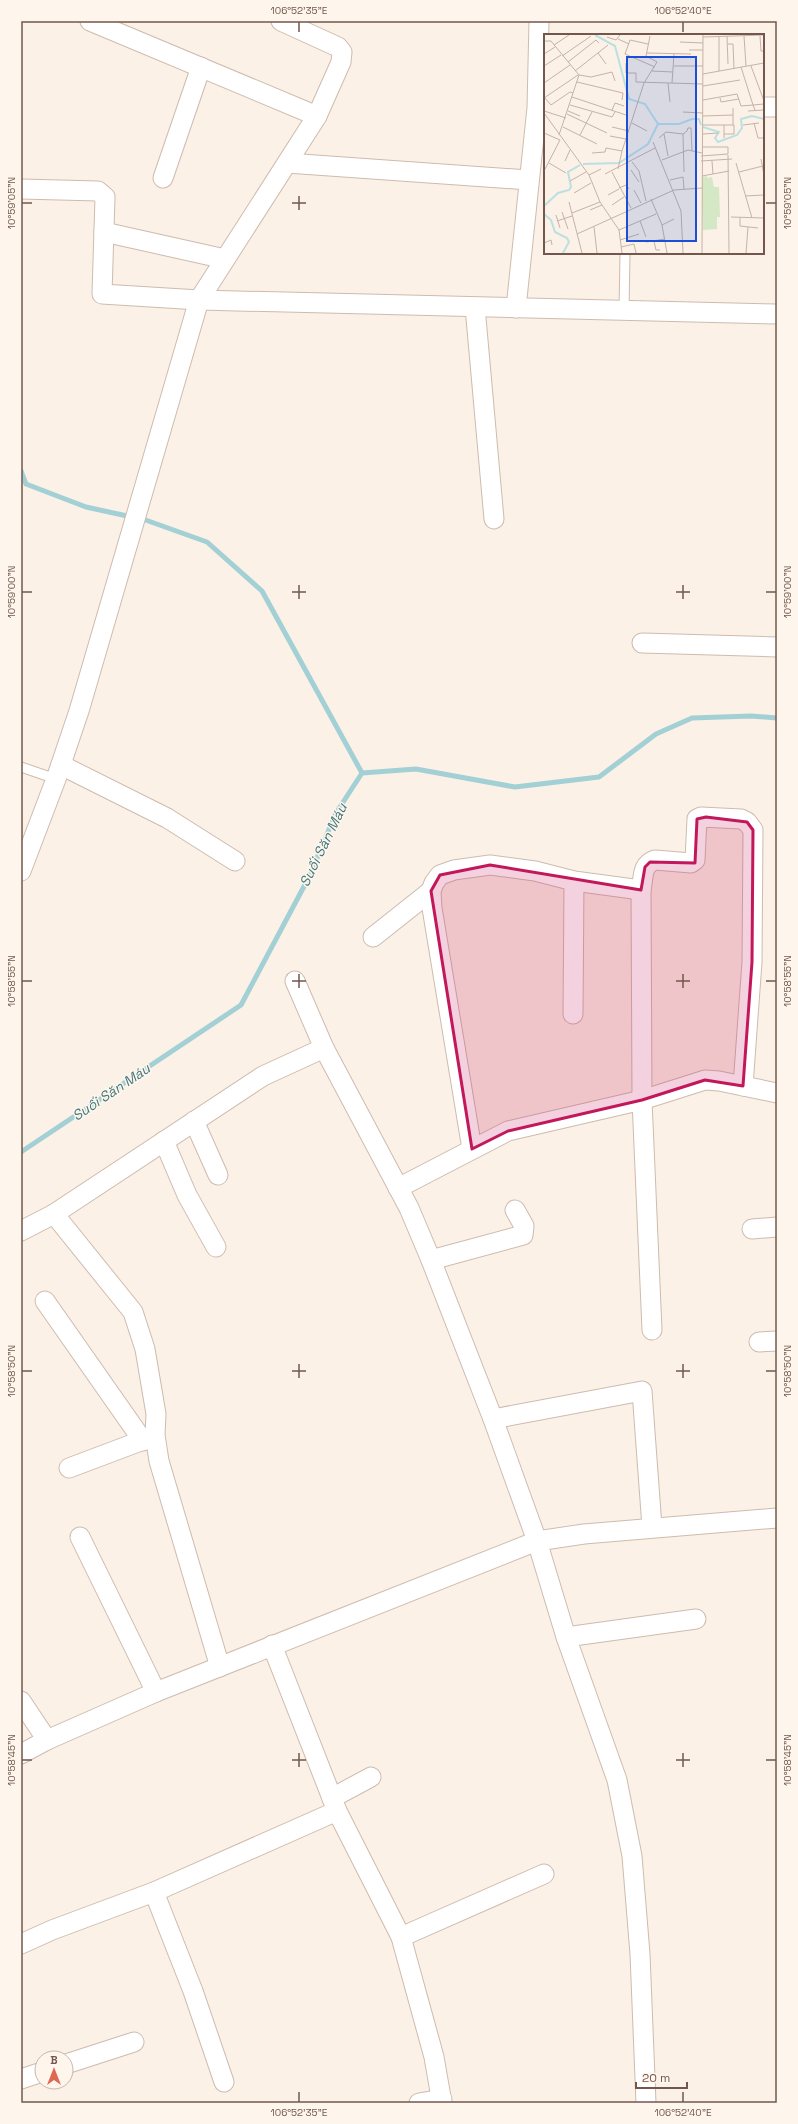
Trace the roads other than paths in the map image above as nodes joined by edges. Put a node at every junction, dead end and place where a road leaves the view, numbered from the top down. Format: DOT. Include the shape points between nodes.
graph roads {
  1 [pos="90,21"];
  2 [pos="281,21"];
  3 [pos="539,21"];
  4 [pos="201,67"];
  5 [pos="764,107"];
  6 [pos="777,107"];
  7 [pos="541,108"];
  8 [pos="317,116"];
  9 [pos="287,163"];
  10 [pos="163,178"];
  11 [pos="529,180"];
  12 [pos="21,189"];
  13 [pos="104,232"];
  14 [pos="625,254"];
  15 [pos="225,259"];
  16 [pos="199,300"];
  17 [pos="475,307"];
  18 [pos="516,308"];
  19 [pos="624,311"];
  20 [pos="777,314"];
  21 [pos="494,519"];
  22 [pos="642,643"];
  23 [pos="777,647"];
  24 [pos="21,767"];
  25 [pos="59,772"];
  26 [pos="23,861"];
  27 [pos="234,861"];
  28 [pos="574,881"];
  29 [pos="641,890"];
  30 [pos="431,891"];
  31 [pos="374,937"];
  32 [pos="295,981"];
  33 [pos="573,1014"];
  34 [pos="324,1048"];
  35 [pos="743,1086"];
  36 [pos="777,1093"];
  37 [pos="642,1100"];
  38 [pos="194,1121"];
  39 [pos="164,1141"];
  40 [pos="472,1149"];
  41 [pos="218,1175"];
  42 [pos="398,1188"];
  43 [pos="515,1210"];
  44 [pos="54,1214"];
  45 [pos="777,1228"];
  46 [pos="752,1229"];
  47 [pos="21,1231"];
  48 [pos="216,1246"];
  49 [pos="430,1260"];
  50 [pos="45,1301"];
  51 [pos="652,1330"];
  52 [pos="493,1419"];
  53 [pos="149,1438"];
  54 [pos="69,1468"];
  55 [pos="777,1518"];
  56 [pos="652,1527"];
  57 [pos="80,1537"];
  58 [pos="537,1541"];
  59 [pos="696,1619"];
  60 [pos="566,1637"];
  61 [pos="272,1645"];
  62 [pos="220,1667"];
  63 [pos="156,1692"];
  64 [pos="21,1701"];
  65 [pos="46,1740"];
  66 [pos="21,1754"];
  67 [pos="371,1777"];
  68 [pos="334,1804"];
  69 [pos="544,1874"];
  70 [pos="154,1892"];
  71 [pos="402,1937"];
  72 [pos="21,1944"];
  73 [pos="134,2042"];
  74 [pos="74,2061"];
  75 [pos="34,2075"];
  76 [pos="21,2079"];
  77 [pos="224,2082"];
  78 [pos="442,2101"];
  79 [pos="418,2103"];
  80 [pos="646,2103"];
  1 -- 4 [label="street"];
  2 -- 8 [label="street" via="338,47 342,52"];
  3 -- 7 [label="street"];
  4 -- 8 [label="street"];
  4 -- 10 [label="street"];
  5 -- 6 [label="street"];
  7 -- 11 [label="street"];
  8 -- 9 [label="street"];
  9 -- 11 [label="street"];
  9 -- 15 [label="street"];
  11 -- 18 [label="street"];
  12 -- 13 [label="street" via="98,191 105,197"];
  13 -- 15 [label="street"];
  13 -- 16 [label="street" via="102,294"];
  14 -- 19 [label="lane"];
  15 -- 16 [label="street"];
  16 -- 17 [label="street"];
  16 -- 25 [label="street" via="80,711"];
  17 -- 18 [label="street"];
  17 -- 21 [label="street"];
  18 -- 19 [label="street"];
  19 -- 20 [label="street"];
  22 -- 23 [label="street"];
  24 -- 25 [label="lane"];
  25 -- 26 [label="street"];
  25 -- 27 [label="street" via="167,818"];
  28 -- 29 [label="street"];
  28 -- 30 [label="street" via="535,871 490,865 454,870 440,875"];
  28 -- 33 [label="street"];
  29 -- 35 [label="street" via="645,867 650,862 655,860 691,863 695,860 697,819 741,819 753,830 752,962"];
  29 -- 37 [label="street"];
  30 -- 31 [label="street"];
  30 -- 40 [label="street"];
  32 -- 34 [label="street"];
  34 -- 38 [label="street" via="263,1076"];
  34 -- 42 [label="street"];
  35 -- 36 [label="street"];
  35 -- 37 [label="street" via="705,1080"];
  37 -- 40 [label="street" via="508,1130"];
  37 -- 51 [label="street"];
  38 -- 39 [label="street"];
  38 -- 41 [label="street"];
  39 -- 44 [label="street"];
  39 -- 48 [label="street" via="187,1195"];
  40 -- 42 [label="street"];
  42 -- 49 [label="street"];
  43 -- 49 [label="street" via="524,1226 523,1235"];
  44 -- 47 [label="street"];
  44 -- 53 [label="street" via="133,1312 145,1349 156,1414"];
  45 -- 46 [label="street"];
  49 -- 52 [label="street"];
  50 -- 53 [label="street"];
  52 -- 56 [label="street" via="642,1391"];
  52 -- 58 [label="street"];
  53 -- 54 [label="street"];
  53 -- 62 [label="street" via="159,1461"];
  55 -- 56 [label="street"];
  56 -- 58 [label="street"];
  57 -- 63 [label="street"];
  58 -- 60 [label="street"];
  58 -- 61 [label="street"];
  59 -- 60 [label="street"];
  60 -- 80 [label="street" via="617,1780 632,1856 640,1954"];
  61 -- 62 [label="street"];
  61 -- 68 [label="street"];
  62 -- 63 [label="street"];
  63 -- 65 [label="street"];
  64 -- 65 [label="street"];
  65 -- 66 [label="street"];
  67 -- 68 [label="street"];
  68 -- 70 [label="street"];
  68 -- 71 [label="street"];
  69 -- 71 [label="street"];
  70 -- 72 [label="street"];
  70 -- 77 [label="street" via="193,1991"];
  71 -- 78 [label="street" via="430,2042"];
  73 -- 74 [label="street"];
  75 -- 76 [label="street"];
  78 -- 79 [label="street"];
}
